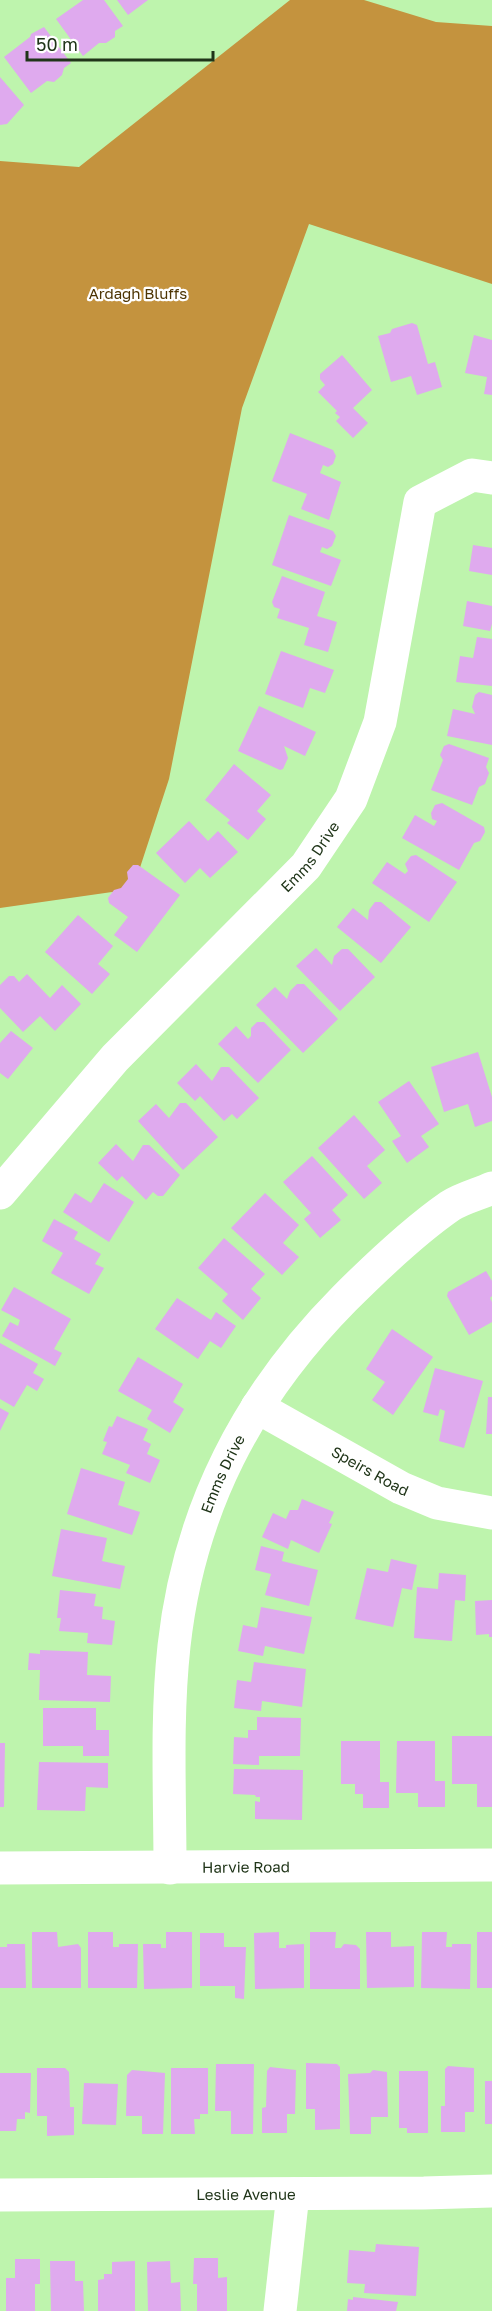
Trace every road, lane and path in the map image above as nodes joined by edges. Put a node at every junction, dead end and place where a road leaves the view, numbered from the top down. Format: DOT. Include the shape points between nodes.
graph roads {
  1 [pos="492,478"];
  2 [pos="492,1188"];
  3 [pos="0,1193"];
  4 [pos="257,1407"];
  5 [pos="492,1512"];
  6 [pos="492,1865"];
  7 [pos="0,1868"];
  8 [pos="170,1868"];
  9 [pos="492,2191"];
  10 [pos="293,2194"];
  11 [pos="0,2195"];
  12 [pos="280,2311"];
  1 -- 3 [label="street, Emms Drive" via="472,475 420,502 380,722 351,799 306,866 115,1059"];
  2 -- 4 [label="street, Emms Drive" via="452,1205 358,1285 303,1342"];
  4 -- 5 [label="street, Speirs Road" via="400,1488 437,1503"];
  4 -- 8 [label="street, Emms Drive" via="205,1506 180,1605 171,1712"];
  6 -- 8 [label="street, Harvie Road"];
  7 -- 8 [label="street, Harvie Road"];
  9 -- 10 [label="street, Leslie Avenue"];
  10 -- 11 [label="street, Leslie Avenue"];
  10 -- 12 [label="street"];
}
